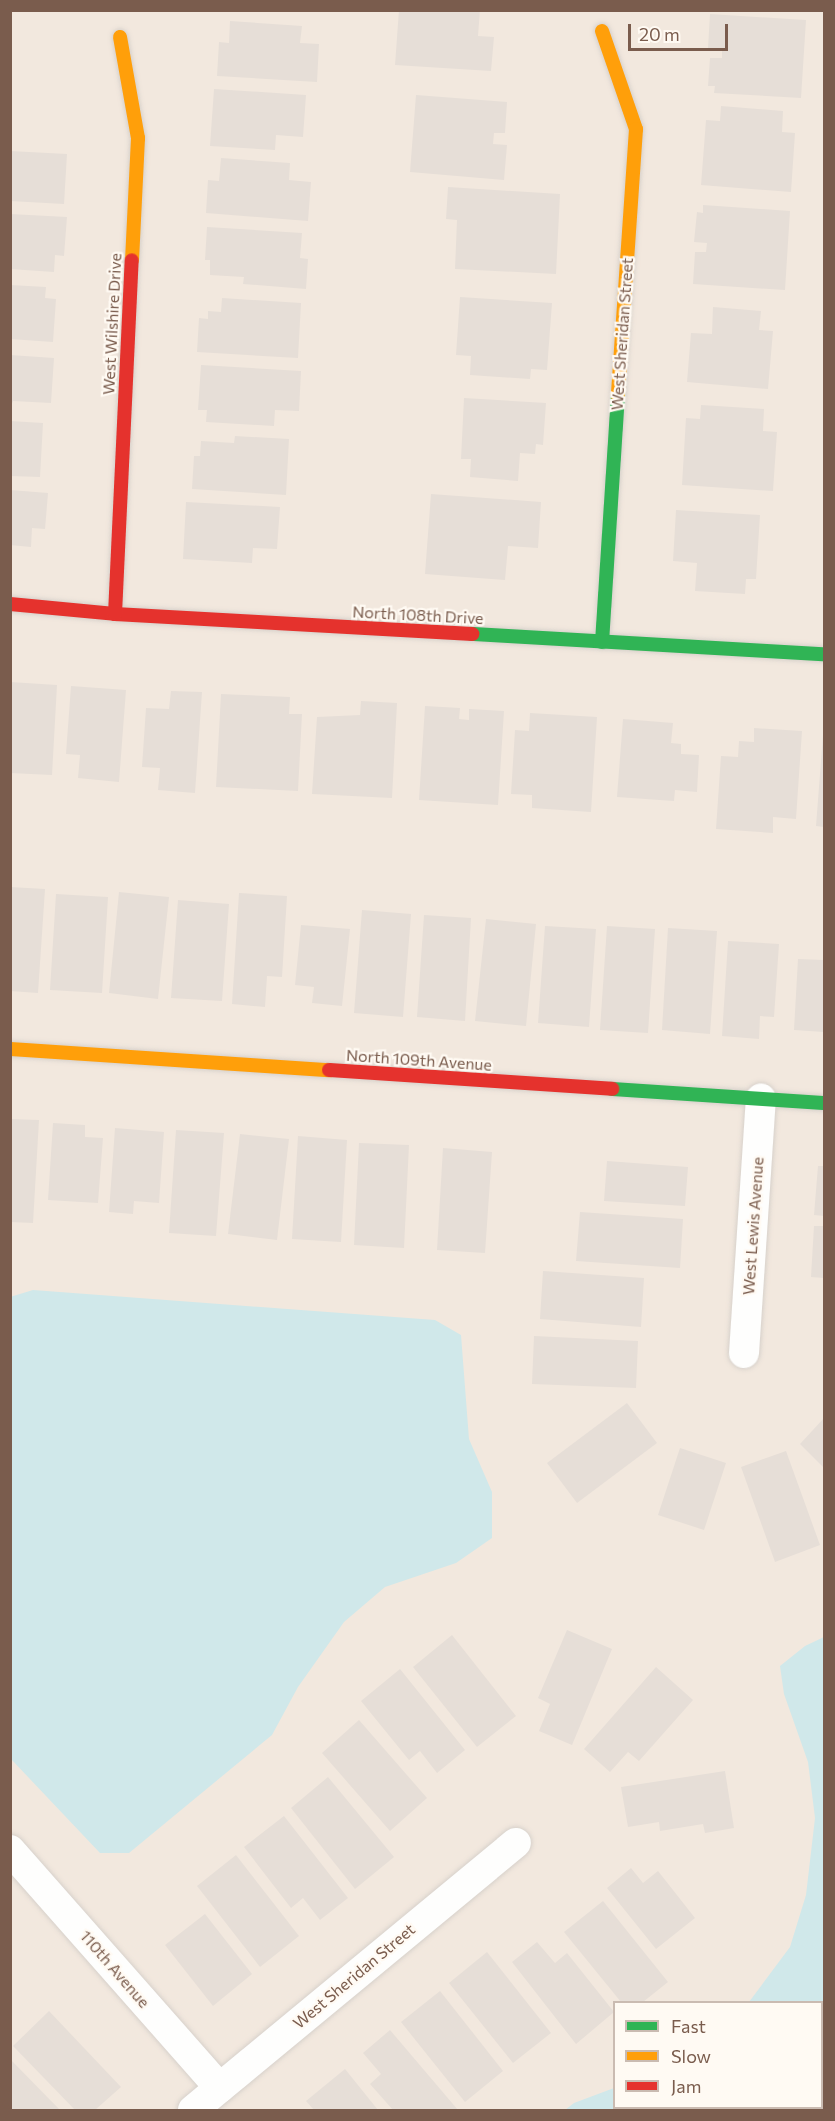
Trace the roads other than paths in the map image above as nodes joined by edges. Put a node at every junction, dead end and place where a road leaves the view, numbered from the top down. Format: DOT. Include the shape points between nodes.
graph roads {
  1 [pos="602,31"];
  2 [pos="120,37"];
  3 [pos="10,604"];
  4 [pos="115,614"];
  5 [pos="602,642"];
  6 [pos="825,654"];
  7 [pos="10,1049"];
  8 [pos="761,1099"];
  9 [pos="825,1103"];
  10 [pos="744,1353"];
  11 [pos="516,1843"];
  12 [pos="10,1850"];
  13 [pos="220,2088"];
  14 [pos="193,2110"];
  1 -- 5 [label="street, West Sheridan Street" via="636,129"];
  2 -- 4 [label="street, West Wilshire Drive" via="138,138"];
  3 -- 4 [label="street, North 108th Drive"];
  4 -- 5 [label="street, North 108th Drive"];
  5 -- 6 [label="street, North 108th Drive"];
  7 -- 8 [label="street, North 109th Avenue"];
  8 -- 9 [label="street, North 109th Avenue"];
  8 -- 10 [label="street, West Lewis Avenue"];
  11 -- 13 [label="street, West Sheridan Street"];
  12 -- 13 [label="street, 110th Avenue"];
  13 -- 14 [label="street, West Sheridan Street"];
}
